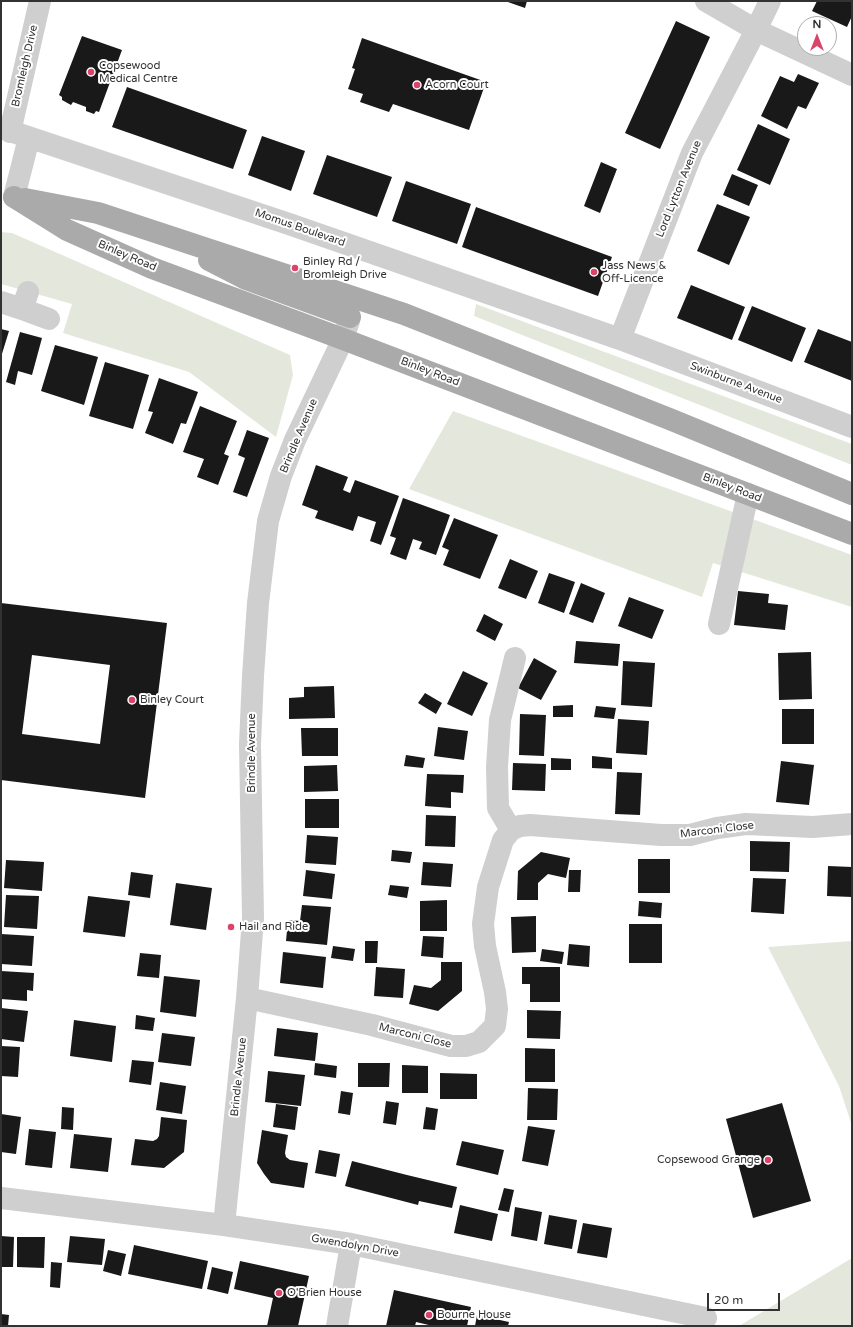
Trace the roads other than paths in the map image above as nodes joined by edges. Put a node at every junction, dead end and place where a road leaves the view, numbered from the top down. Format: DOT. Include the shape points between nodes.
graph roads {
  1 [pos="40,1"];
  2 [pos="706,1"];
  3 [pos="770,1"];
  4 [pos="756,30"];
  5 [pos="852,75"];
  6 [pos="13,132"];
  7 [pos="7,194"];
  8 [pos="1,302"];
  9 [pos="354,308"];
  10 [pos="49,319"];
  11 [pos="343,339"];
  12 [pos="620,339"];
  13 [pos="852,427"];
  14 [pos="748,494"];
  15 [pos="852,494"];
  16 [pos="852,534"];
  17 [pos="719,624"];
  18 [pos="515,658"];
  19 [pos="852,824"];
  20 [pos="511,830"];
  21 [pos="247,998"];
  22 [pos="1,1198"];
  23 [pos="224,1225"];
  24 [pos="351,1244"];
  25 [pos="706,1318"];
  26 [pos="338,1326"];
  1 -- 6 [label="street, Bromleigh Drive"];
  2 -- 4 [label="street"];
  3 -- 4 [label="street, Lord Lytton Avenue"];
  4 -- 5 [label="street"];
  4 -- 12 [label="street, Lord Lytton Avenue" via="692,153"];
  6 -- 7 [label="street, Bromleigh Drive"];
  6 -- 12 [label="street, Momus Boulevard" via="289,224"];
  7 -- 9 [label="main road" via="98,212 151,230 246,279"];
  7 -- 11 [label="main road, Binley Road" via="67,230 152,268"];
  8 -- 10 [label="street" via="25,300"];
  9 -- 11 [label="street, Brindle Avenue"];
  9 -- 15 [label="main road" via="404,314"];
  11 -- 14 [label="main road, Binley Road"];
  11 -- 21 [label="street, Brindle Avenue" via="295,440 268,521 258,603 250,744 252,918"];
  12 -- 13 [label="street, Swinburne Avenue"];
  14 -- 16 [label="main road, Binley Road"];
  14 -- 17 [label="street"];
  18 -- 20 [label="street" via="500,720 497,767 498,808"];
  19 -- 20 [label="street, Marconi Close" via="813,827 746,824 690,835 530,825"];
  20 -- 21 [label="street, Marconi Close" via="503,840 488,887 483,924 497,1009 495,1026 479,1042 466,1046 451,1046 372,1025"];
  21 -- 23 [label="street, Brindle Avenue"];
  22 -- 23 [label="street, Gwendolyn Drive"];
  23 -- 24 [label="street, Gwendolyn Drive"];
  24 -- 25 [label="street, Gwendolyn Drive"];
  24 -- 26 [label="street"];
}
